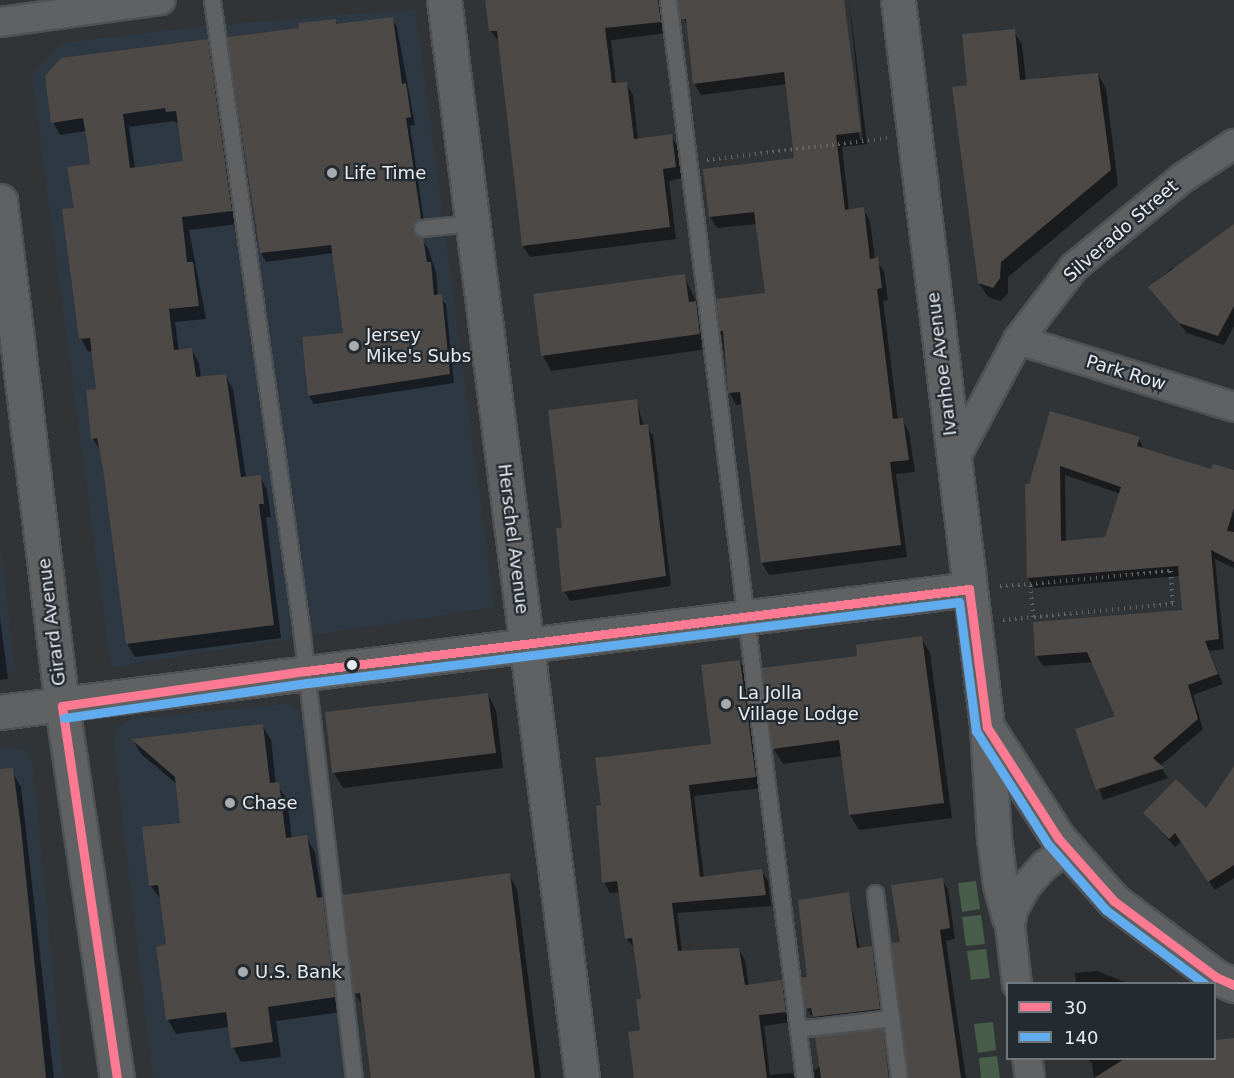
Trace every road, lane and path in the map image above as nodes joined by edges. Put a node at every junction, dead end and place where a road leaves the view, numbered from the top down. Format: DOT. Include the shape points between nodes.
graph roads {
  1 [pos="160,0"];
  2 [pos="212,0"];
  3 [pos="444,0"];
  4 [pos="668,0"];
  5 [pos="898,0"];
  6 [pos="0,22"];
  7 [pos="915,135"];
  8 [pos="1234,144"];
  9 [pos="689,162"];
  10 [pos="0,201"];
  11 [pos="473,223"];
  12 [pos="422,228"];
  13 [pos="1018,340"];
  14 [pos="1234,406"];
  15 [pos="954,460"];
  16 [pos="1030,584"];
  17 [pos="969,589"];
  18 [pos="746,616"];
  19 [pos="527,643"];
  20 [pos="306,671"];
  21 [pos="62,706"];
  22 [pos="0,712"];
  23 [pos="987,727"];
  24 [pos="1068,849"];
  25 [pos="875,893"];
  26 [pos="1009,917"];
  27 [pos="1017,982"];
  28 [pos="1234,985"];
  29 [pos="891,1018"];
  30 [pos="798,1029"];
  31 [pos="1027,1060"];
  32 [pos="117,1078"];
  33 [pos="354,1078"];
  34 [pos="582,1078"];
  35 [pos="804,1078"];
  36 [pos="898,1078"];
  37 [pos="1030,1078"];
  1 -- 6 [label="street"];
  2 -- 20 [label="lane"];
  3 -- 11 [label="street, Herschel Avenue"];
  4 -- 9 [label="lane"];
  5 -- 7 [label="street, Ivanhoe Avenue"];
  7 -- 9 [label="path"];
  7 -- 15 [label="street, Ivanhoe Avenue"];
  8 -- 13 [label="street, Silverado Street" via="1181,179 1074,267"];
  9 -- 18 [label="lane"];
  10 -- 21 [label="street, Girard Avenue"];
  11 -- 12 [label="lane"];
  11 -- 19 [label="street, Herschel Avenue"];
  13 -- 14 [label="street, Park Row"];
  13 -- 15 [label="street, Silverado Street"];
  15 -- 17 [label="street, Ivanhoe Avenue"];
  16 -- 16 [label="path" via="1172,571 1173,604 1032,617"];
  17 -- 18 [label="street"];
  17 -- 23 [label="street, Ivanhoe Avenue"];
  18 -- 19 [label="street"];
  18 -- 30 [label="lane"];
  19 -- 20 [label="street"];
  19 -- 34 [label="street, Herschel Avenue"];
  20 -- 21 [label="street"];
  20 -- 33 [label="lane"];
  21 -- 22 [label="street"];
  21 -- 32 [label="street, Girard Avenue"];
  23 -- 24 [label="street"];
  23 -- 26 [label="street, Ivanhoe Avenue" via="994,838"];
  24 -- 26 [label="street" via="1026,886"];
  24 -- 28 [label="street" via="1114,901 1216,977"];
  25 -- 29 [label="lane"];
  26 -- 27 [label="street"];
  29 -- 30 [label="lane"];
  29 -- 36 [label="lane"];
  30 -- 35 [label="lane"];
  31 -- 37 [label="street"];
}
